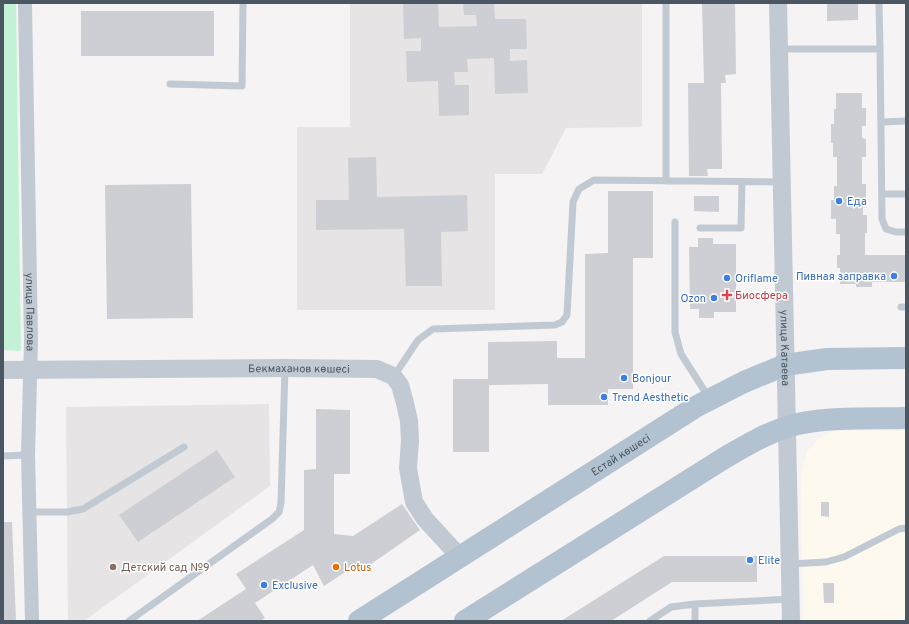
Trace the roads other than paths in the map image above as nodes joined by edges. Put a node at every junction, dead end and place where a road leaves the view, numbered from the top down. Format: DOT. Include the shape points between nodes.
graph roads {
  1 [pos="26,3"];
  2 [pos="243,3"];
  3 [pos="666,3"];
  4 [pos="778,3"];
  5 [pos="879,3"];
  6 [pos="779,49"];
  7 [pos="880,49"];
  8 [pos="170,84"];
  9 [pos="906,121"];
  10 [pos="882,122"];
  11 [pos="666,181"];
  12 [pos="742,182"];
  13 [pos="782,182"];
  14 [pos="882,194"];
  15 [pos="906,194"];
  16 [pos="675,222"];
  17 [pos="700,228"];
  18 [pos="906,232"];
  19 [pos="906,358"];
  20 [pos="785,365"];
  21 [pos="285,368"];
  22 [pos="3,370"];
  23 [pos="31,370"];
  24 [pos="393,376"];
  25 [pos="709,398"];
  26 [pos="906,418"];
  27 [pos="787,427"];
  28 [pos="184,447"];
  29 [pos="3,456"];
  30 [pos="28,456"];
  31 [pos="30,512"];
  32 [pos="906,528"];
  33 [pos="460,557"];
  34 [pos="790,564"];
  35 [pos="791,599"];
  36 [pos="695,604"];
  37 [pos="32,621"];
  38 [pos="129,621"];
  39 [pos="359,621"];
  40 [pos="465,621"];
  41 [pos="650,621"];
  42 [pos="695,621"];
  43 [pos="791,621"];
  1 -- 23 [label="street, улица Павлова"];
  2 -- 8 [label="lane" via="242,86"];
  3 -- 11 [label="lane"];
  4 -- 6 [label="street, улица Катаева"];
  5 -- 7 [label="lane"];
  6 -- 7 [label="lane"];
  6 -- 13 [label="street, улица Катаева"];
  7 -- 10 [label="lane"];
  9 -- 10 [label="lane"];
  10 -- 14 [label="lane"];
  11 -- 12 [label="lane"];
  11 -- 24 [label="lane" via="594,180 579,189 573,202 566,314 562,322 555,326 433,329 418,340"];
  12 -- 13 [label="lane"];
  12 -- 17 [label="lane" via="741,228"];
  13 -- 20 [label="street, улица Катаева"];
  14 -- 15 [label="lane"];
  14 -- 18 [label="lane" via="882,219 886,229"];
  16 -- 25 [label="lane" via="675,332 681,354"];
  19 -- 20 [label="main road, Естай көшесі" via="827,359"];
  20 -- 25 [label="main road, Естай көшесі"];
  20 -- 27 [label="street, улица Катаева"];
  21 -- 23 [label="street, Бекмаханов көшесі"];
  21 -- 24 [label="street, Бекмаханов көшесі" via="377,369"];
  21 -- 38 [label="lane" via="279,512"];
  22 -- 23 [label="street, Бекмаханов көшесі"];
  23 -- 30 [label="street, улица Павлова"];
  24 -- 33 [label="street" via="400,385 409,421 408,468 414,502 424,519"];
  25 -- 33 [label="main road, Естай көшесі"];
  26 -- 27 [label="main road" via="828,420"];
  27 -- 34 [label="street, улица Катаева"];
  27 -- 40 [label="main road" via="726,456"];
  28 -- 31 [label="lane" via="83,509 67,512"];
  29 -- 30 [label="lane"];
  30 -- 31 [label="street, улица Павлова"];
  31 -- 37 [label="street, улица Павлова"];
  32 -- 34 [label="lane" via="899,529 844,557 826,562"];
  33 -- 39 [label="main road, Естай көшесі"];
  34 -- 35 [label="street, улица Катаева"];
  35 -- 36 [label="lane"];
  35 -- 43 [label="street, улица Катаева"];
  36 -- 41 [label="lane" via="671,607"];
  36 -- 42 [label="lane"];
}
